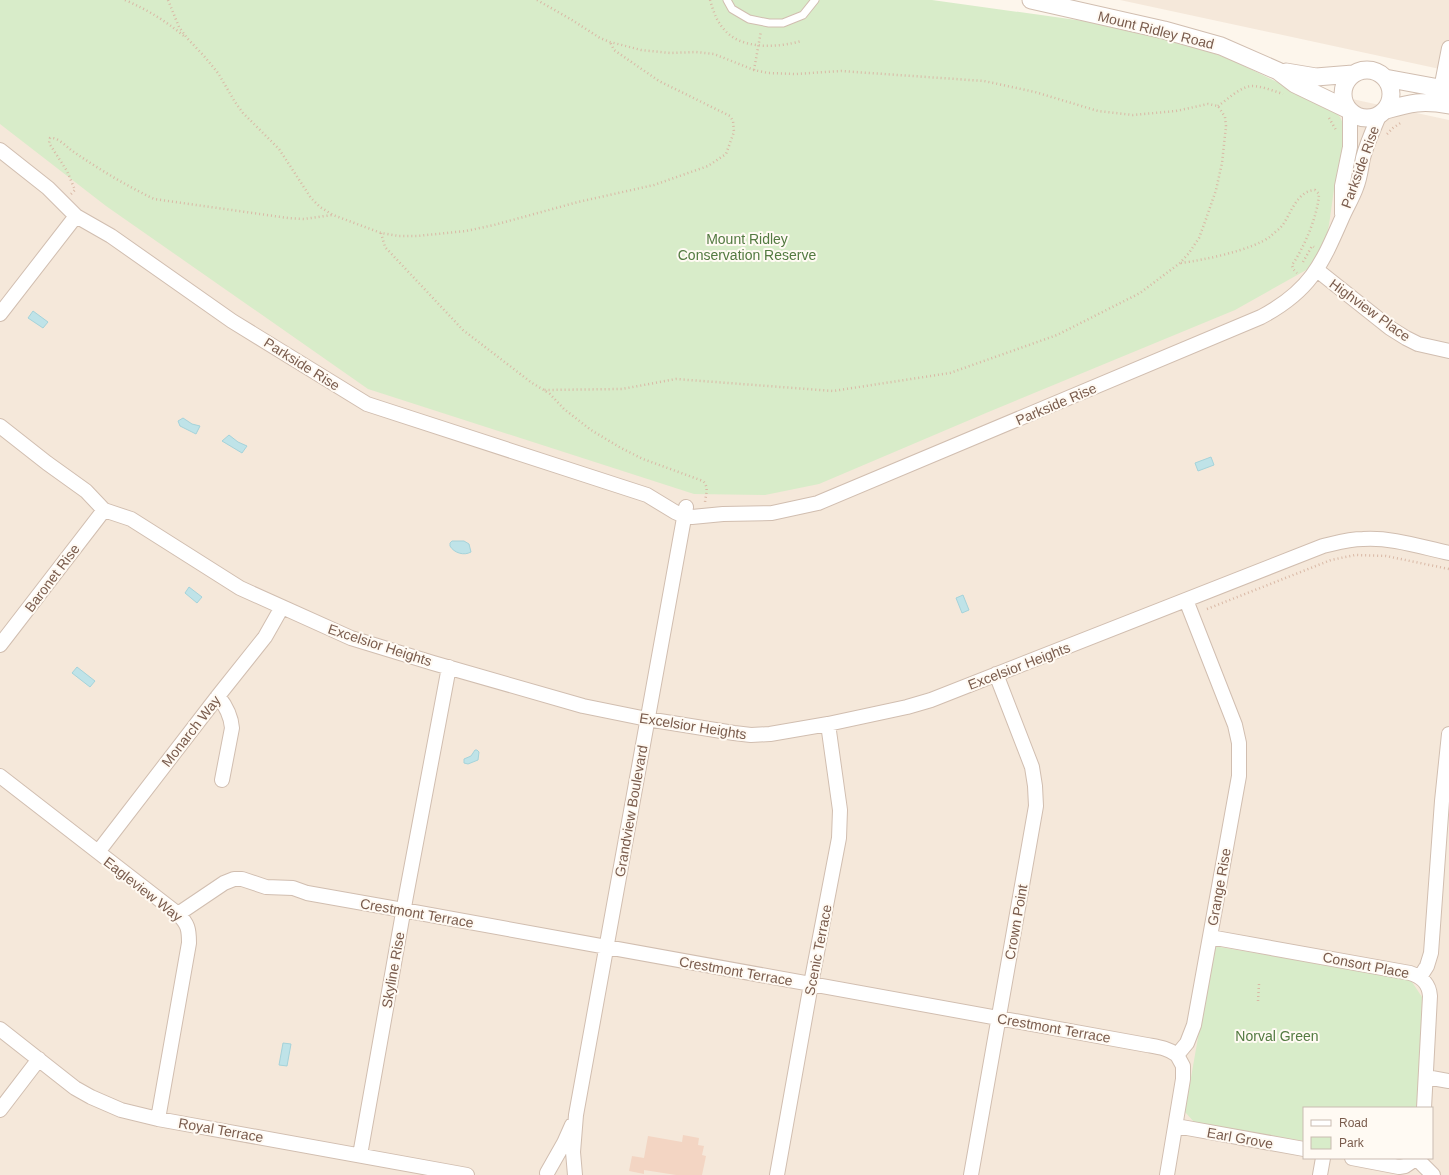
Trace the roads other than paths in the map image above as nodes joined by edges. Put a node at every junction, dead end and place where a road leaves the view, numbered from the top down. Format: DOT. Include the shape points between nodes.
graph roads {
  1 [pos="727,0"];
  2 [pos="815,0"];
  3 [pos="1031,0"];
  4 [pos="1449,48"];
  5 [pos="1278,71"];
  6 [pos="1353,74"];
  7 [pos="1385,78"];
  8 [pos="1444,97"];
  9 [pos="1348,111"];
  10 [pos="1382,113"];
  11 [pos="0,150"];
  12 [pos="76,216"];
  13 [pos="1341,219"];
  14 [pos="1317,270"];
  15 [pos="0,314"];
  16 [pos="1449,351"];
  17 [pos="0,426"];
  18 [pos="104,510"];
  19 [pos="685,511"];
  20 [pos="723,514"];
  21 [pos="1449,553"];
  22 [pos="1186,600"];
  23 [pos="282,607"];
  24 [pos="0,646"];
  25 [pos="449,667"];
  26 [pos="996,674"];
  27 [pos="218,696"];
  28 [pos="647,719"];
  29 [pos="828,724"];
  30 [pos="1449,736"];
  31 [pos="0,776"];
  32 [pos="222,780"];
  33 [pos="98,852"];
  34 [pos="403,910"];
  35 [pos="178,914"];
  36 [pos="1210,937"];
  37 [pos="606,947"];
  38 [pos="1420,977"];
  39 [pos="811,984"];
  40 [pos="999,1018"];
  41 [pos="0,1029"];
  42 [pos="1177,1055"];
  43 [pos="39,1059"];
  44 [pos="1426,1077"];
  45 [pos="1449,1081"];
  46 [pos="1424,1107"];
  47 [pos="0,1110"];
  48 [pos="576,1115"];
  49 [pos="158,1119"];
  50 [pos="1176,1126"];
  51 [pos="1303,1149"];
  52 [pos="360,1155"];
  53 [pos="1323,1159"];
  54 [pos="1357,1159"];
  55 [pos="1416,1159"];
  56 [pos="1418,1159"];
  57 [pos="546,1174"];
  58 [pos="467,1175"];
  59 [pos="574,1175"];
  60 [pos="777,1175"];
  61 [pos="971,1175"];
  62 [pos="1167,1175"];
  63 [pos="1320,1175"];
  64 [pos="1433,1175"];
  1 -- 2 [label="lane" via="732,8 749,19 769,24 783,24 803,15"];
  3 -- 5 [label="street, Mount Ridley Road" via="1214,44"];
  4 -- 8 [label="street"];
  5 -- 6 [label="street, Mount Ridley Road" via="1316,77"];
  5 -- 9 [label="street, Mount Ridley Road" via="1296,84"];
  6 -- 7 [label="street" via="1373,71"];
  6 -- 9 [label="street" via="1345,84 1342,97"];
  7 -- 8 [label="street"];
  7 -- 10 [label="street" via="1389,84 1391,97"];
  8 -- 10 [label="street" via="1409,103"];
  9 -- 10 [label="street" via="1364,119"];
  9 -- 13 [label="street, Parkside Rise" via="1350,147 1342,186"];
  10 -- 13 [label="street, Parkside Rise" via="1369,140 1356,188"];
  11 -- 12 [label="street, Parkside Rise" via="60,198"];
  12 -- 15 [label="street"];
  12 -- 19 [label="street, Parkside Rise" via="111,236 232,321 367,404 647,495 667,498"];
  13 -- 14 [label="street, Parkside Rise"];
  14 -- 16 [label="street, Highview Place" via="1406,338 1418,344"];
  14 -- 20 [label="street, Parkside Rise" via="1290,300 1261,317 851,490 818,503 790,510 760,514"];
  17 -- 18 [label="street, Excelsior Heights" via="86,491"];
  18 -- 23 [label="street, Excelsior Heights" via="131,519 240,588"];
  18 -- 24 [label="street, Baronet Rise"];
  19 -- 20 [label="street, Parkside Rise" via="704,509"];
  19 -- 20 [label="street, Parkside Rise" via="692,517"];
  19 -- 28 [label="street, Grandview Boulevard"];
  21 -- 22 [label="street, Excelsior Heights" via="1384,540 1344,541 1323,546"];
  22 -- 26 [label="street, Excelsior Heights"];
  22 -- 36 [label="street, Grange Rise" via="1230,708 1239,743 1239,776"];
  23 -- 25 [label="street, Excelsior Heights" via="351,638"];
  23 -- 27 [label="street, Monarch Way" via="265,637"];
  25 -- 28 [label="street, Excelsior Heights" via="583,706"];
  25 -- 34 [label="street, Skyline Rise"];
  26 -- 29 [label="street, Excelsior Heights" via="907,708"];
  26 -- 40 [label="street, Crown Point" via="1032,767 1036,806"];
  27 -- 32 [label="street" via="231,719 232,728"];
  27 -- 33 [label="street, Monarch Way"];
  28 -- 29 [label="street, Excelsior Heights" via="751,735"];
  28 -- 37 [label="street, Grandview Boulevard"];
  29 -- 39 [label="street, Scenic Terrace" via="840,823"];
  30 -- 38 [label="street" via="1431,953"];
  31 -- 33 [label="street, Eagleview Way"];
  33 -- 35 [label="street, Eagleview Way"];
  34 -- 35 [label="street, Crestmont Terrace" via="307,893 293,888 266,887 242,879 224,883"];
  34 -- 37 [label="street, Crestmont Terrace"];
  34 -- 52 [label="street, Skyline Rise"];
  35 -- 49 [label="street, Eagleview Way" via="186,921 189,943"];
  36 -- 38 [label="street, Consort Place" via="1410,973"];
  36 -- 42 [label="street, Grange Rise" via="1194,1025 1187,1043"];
  37 -- 39 [label="street, Crestmont Terrace"];
  37 -- 48 [label="street, Grandview Boulevard"];
  38 -- 44 [label="street, Consort Place" via="1428,986 1430,996"];
  39 -- 40 [label="street, Crestmont Terrace"];
  39 -- 60 [label="street, Scenic Terrace"];
  40 -- 42 [label="street, Crestmont Terrace" via="1164,1048"];
  40 -- 61 [label="street, Crown Point"];
  41 -- 43 [label="street, Royal Terrace"];
  42 -- 50 [label="street" via="1184,1072"];
  43 -- 47 [label="street"];
  43 -- 49 [label="street, Royal Terrace" via="91,1097 121,1110"];
  44 -- 45 [label="street"];
  44 -- 46 [label="street"];
  48 -- 57 [label="street, Grandview Boulevard"];
  48 -- 59 [label="street, Grandview Boulevard"];
  49 -- 52 [label="street, Royal Terrace"];
  50 -- 51 [label="street, Earl Grove"];
  50 -- 62 [label="street"];
  52 -- 58 [label="street, Royal Terrace"];
  53 -- 63 [label="street"];
  54 -- 55 [label="street" via="1399,1167"];
  56 -- 64 [label="street"];
  57 -- 59 [label="street" via="559,1170"];
}
